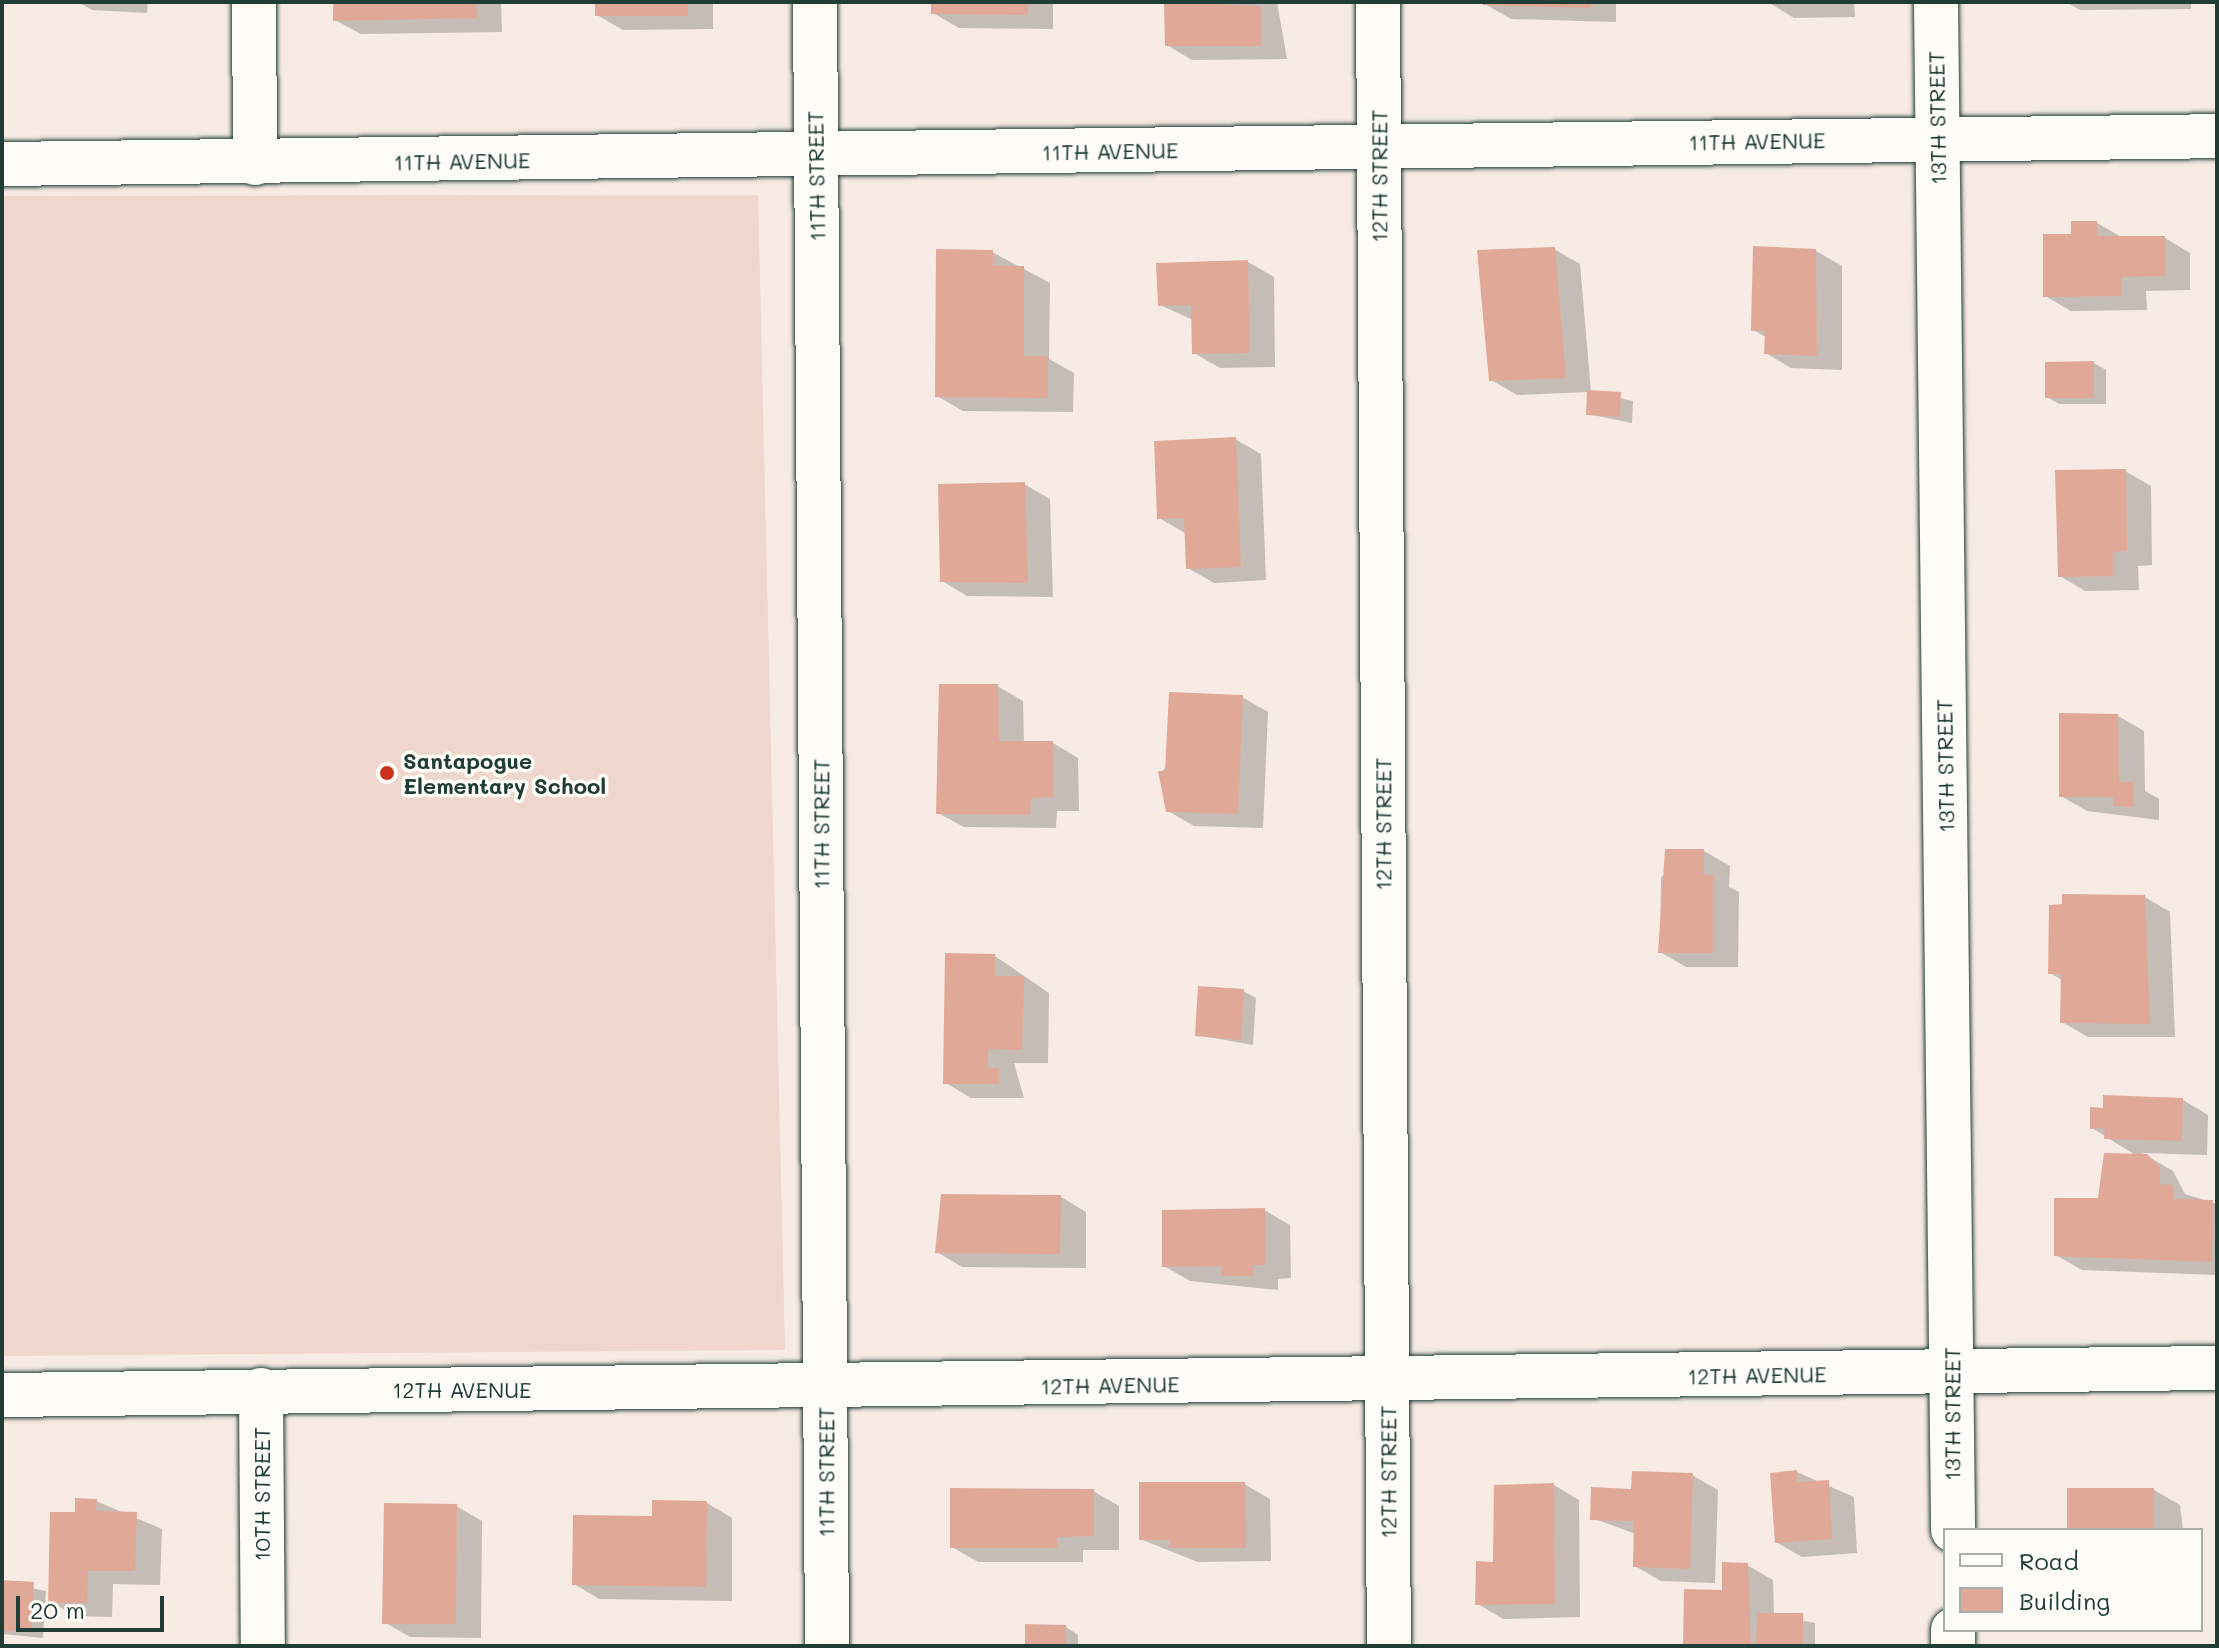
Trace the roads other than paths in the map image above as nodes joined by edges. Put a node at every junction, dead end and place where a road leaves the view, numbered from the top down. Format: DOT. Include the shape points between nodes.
graph roads {
  1 [pos="254,2"];
  2 [pos="815,2"];
  3 [pos="1378,2"];
  4 [pos="1936,2"];
  5 [pos="2217,136"];
  6 [pos="1937,139"];
  7 [pos="1379,146"];
  8 [pos="816,157"];
  9 [pos="255,163"];
  10 [pos="2,164"];
  11 [pos="2217,1368"];
  12 [pos="1952,1373"];
  13 [pos="1387,1380"];
  14 [pos="261,1390"];
  15 [pos="826,1390"];
  16 [pos="2,1395"];
  17 [pos="1953,1528"];
  18 [pos="263,1646"];
  19 [pos="827,1646"];
  20 [pos="1389,1646"];
  1 -- 9 [label="street"];
  2 -- 8 [label="street, 11TH STREET"];
  3 -- 7 [label="street, 12TH STREET"];
  4 -- 6 [label="street, 13TH STREET"];
  5 -- 6 [label="street, 11TH AVENUE"];
  6 -- 7 [label="street, 11TH AVENUE"];
  6 -- 12 [label="street, 13TH STREET"];
  7 -- 8 [label="street, 11TH AVENUE"];
  7 -- 13 [label="street, 12TH STREET"];
  8 -- 9 [label="street, 11TH AVENUE"];
  8 -- 15 [label="street, 11TH STREET"];
  9 -- 10 [label="street, 11TH AVENUE"];
  11 -- 12 [label="street, 12TH AVENUE"];
  12 -- 13 [label="street, 12TH AVENUE"];
  12 -- 17 [label="street, 13TH STREET"];
  13 -- 15 [label="street, 12TH AVENUE"];
  13 -- 20 [label="street, 12TH STREET"];
  14 -- 15 [label="street, 12TH AVENUE"];
  14 -- 16 [label="street, 12TH AVENUE"];
  14 -- 18 [label="street, 10TH STREET"];
  15 -- 19 [label="street, 11TH STREET"];
}
